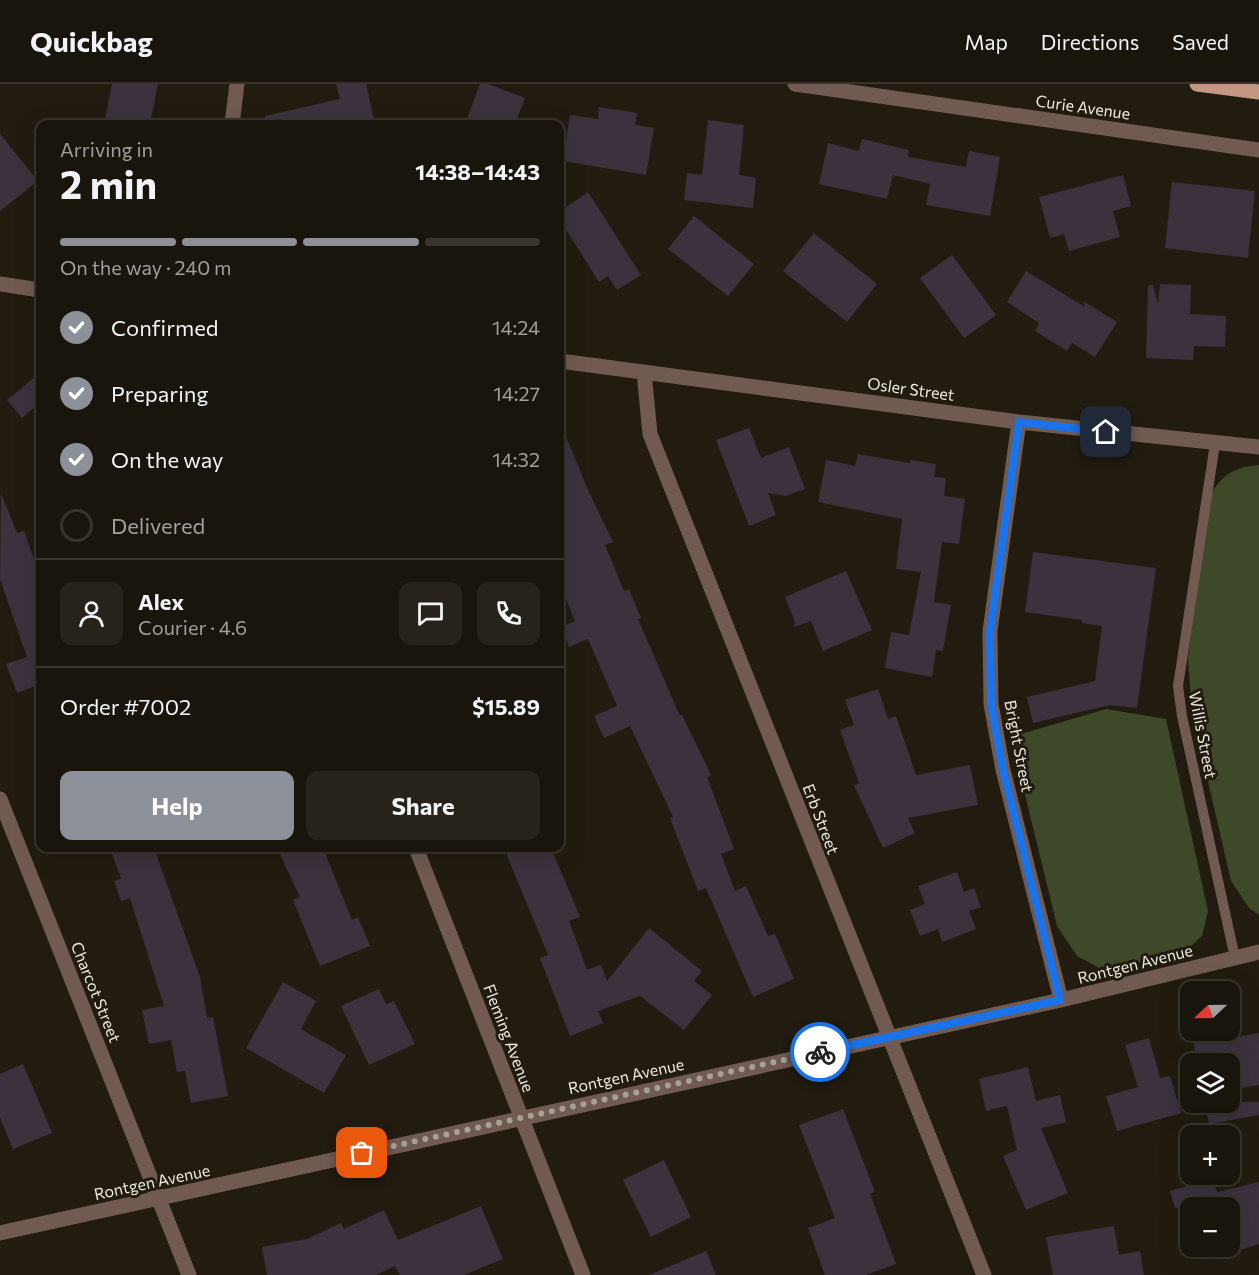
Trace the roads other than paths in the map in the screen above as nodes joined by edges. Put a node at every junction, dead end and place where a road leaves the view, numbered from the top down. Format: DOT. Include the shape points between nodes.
graph roads {
  1 [pos="237,84"];
  2 [pos="795,84"];
  3 [pos="1197,84"];
  4 [pos="1259,92"];
  5 [pos="232,120"];
  6 [pos="1259,150"];
  7 [pos="0,284"];
  8 [pos="36,289"];
  9 [pos="564,362"];
  10 [pos="644,372"];
  11 [pos="1019,422"];
  12 [pos="1215,444"];
  13 [pos="1259,447"];
  14 [pos="0,799"];
  15 [pos="418,852"];
  16 [pos="1259,952"];
  17 [pos="1235,958"];
  18 [pos="1060,1000"];
  19 [pos="887,1038"];
  20 [pos="520,1117"];
  21 [pos="159,1199"];
  22 [pos="0,1233"];
  23 [pos="189,1275"];
  24 [pos="582,1275"];
  25 [pos="984,1275"];
  1 -- 5 [label="street"];
  2 -- 6 [label="street, Curie Avenue"];
  3 -- 4 [label="main road"];
  7 -- 8 [label="street"];
  9 -- 10 [label="street, Osler Street"];
  10 -- 11 [label="street, Osler Street"];
  10 -- 19 [label="street, Erb Street" via="650,434"];
  11 -- 12 [label="street, Osler Street"];
  11 -- 18 [label="street, Bright Street" via="990,631 991,704 1003,770"];
  12 -- 13 [label="street, Osler Street"];
  12 -- 17 [label="lane, Willis Street" via="1178,686"];
  14 -- 21 [label="street, Charcot Street"];
  15 -- 20 [label="street, Fleming Avenue"];
  16 -- 17 [label="street, Rontgen Avenue"];
  17 -- 18 [label="street, Rontgen Avenue"];
  18 -- 19 [label="street, Rontgen Avenue"];
  19 -- 20 [label="street, Rontgen Avenue"];
  19 -- 25 [label="street, Erb Street"];
  20 -- 21 [label="street, Rontgen Avenue"];
  20 -- 24 [label="street, Fleming Avenue"];
  21 -- 22 [label="street, Rontgen Avenue"];
  21 -- 23 [label="street, Charcot Street"];
}
